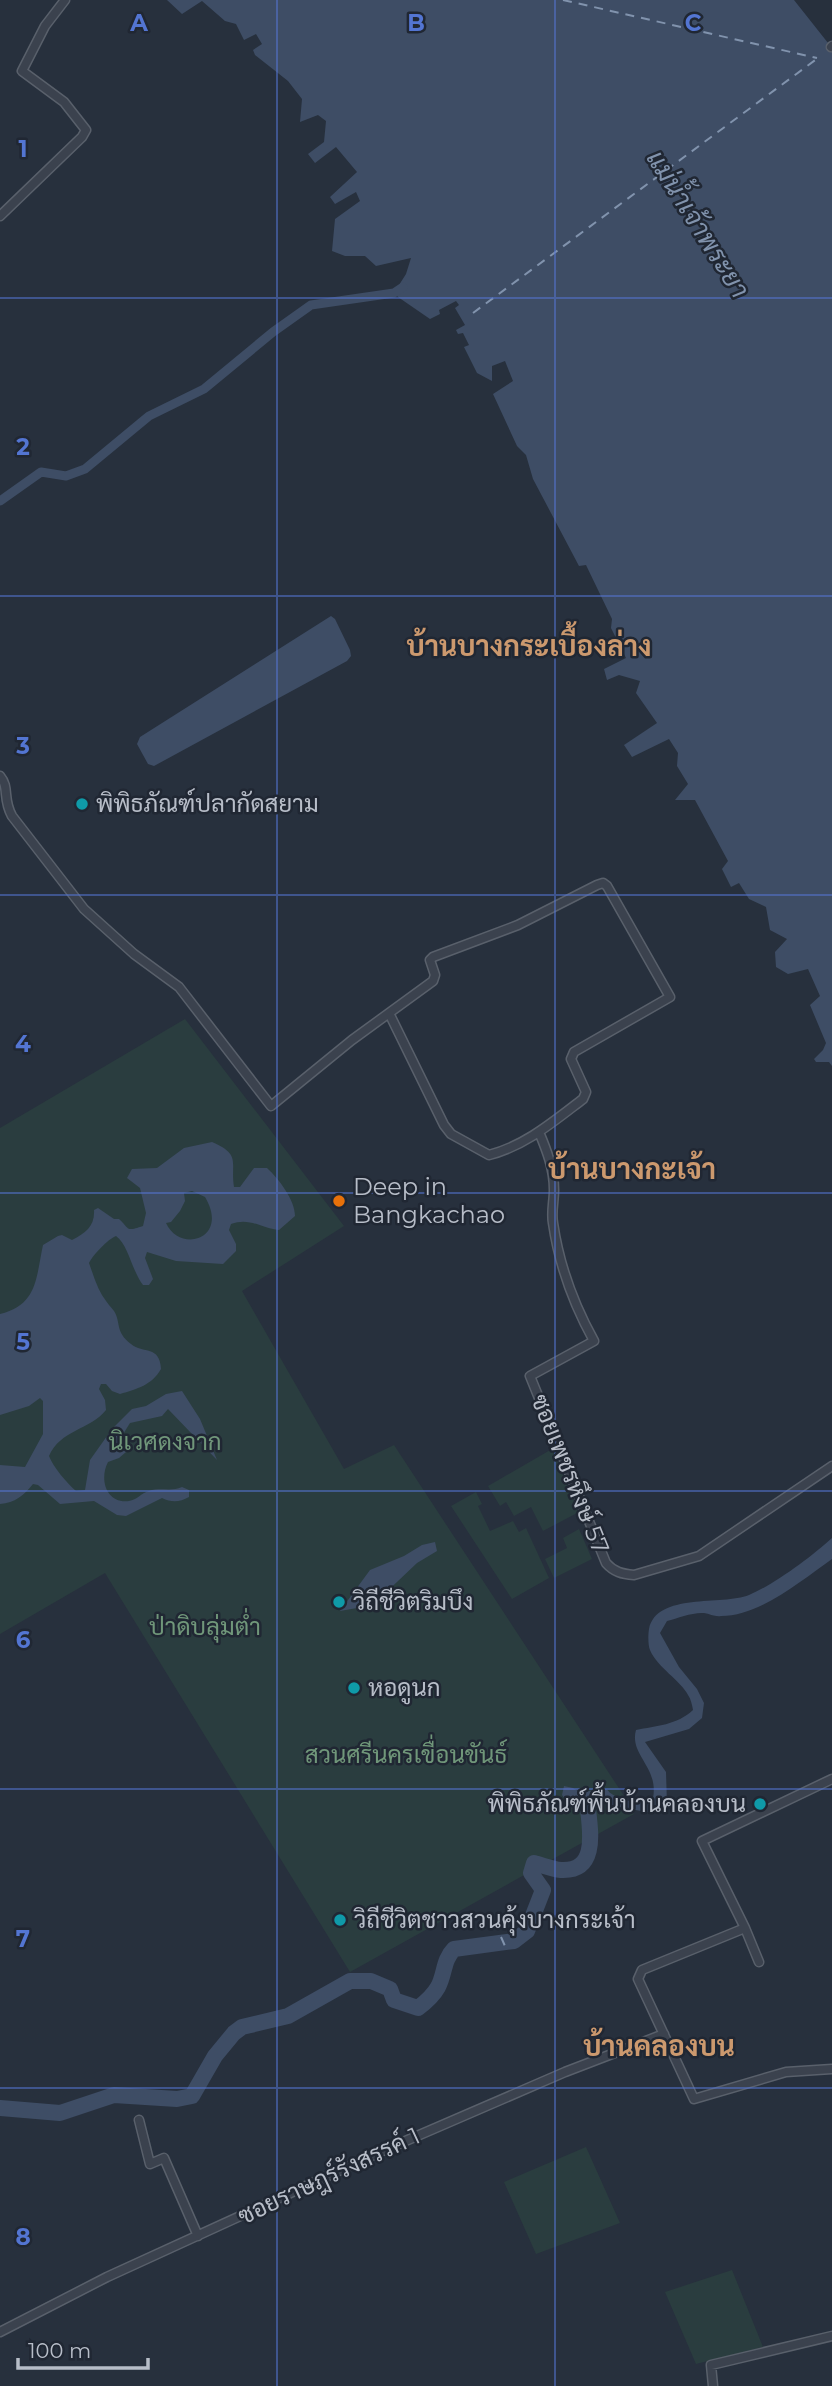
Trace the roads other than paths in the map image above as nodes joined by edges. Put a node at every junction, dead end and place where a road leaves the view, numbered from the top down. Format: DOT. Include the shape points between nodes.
graph roads {
  1 [pos="65,0"];
  2 [pos="0,216"];
  3 [pos="0,776"];
  4 [pos="389,1013"];
  5 [pos="540,1132"];
  6 [pos="832,1466"];
  7 [pos="832,1779"];
  8 [pos="745,1928"];
  9 [pos="759,1962"];
  10 [pos="664,2035"];
  11 [pos="832,2069"];
  12 [pos="139,2120"];
  13 [pos="198,2236"];
  14 [pos="0,2332"];
  15 [pos="832,2336"];
  16 [pos="713,2386"];
  1 -- 2 [label="street" via="45,26 22,71 64,102 86,130"];
  3 -- 4 [label="street" via="12,816 84,909 179,987 271,1107"];
  4 -- 5 [label="street" via="451,1134 489,1154"];
  4 -- 5 [label="street" via="433,981 433,957 518,925 597,885 607,886 670,997 574,1052 571,1059 586,1092"];
  5 -- 6 [label="street, ซอยเพชรหึงษ์ 57" via="550,1157 553,1222 562,1266 594,1341 530,1376 611,1569 634,1575 699,1556"];
  7 -- 8 [label="street" via="702,1841"];
  8 -- 9 [label="street"];
  8 -- 10 [label="street" via="639,1974"];
  10 -- 11 [label="street" via="694,2099 786,2072"];
  10 -- 13 [label="street, ซอยราษฎร์รังสรรค์ 1" via="465,2114"];
  12 -- 13 [label="street" via="150,2164 164,2158"];
  13 -- 14 [label="street, ซอยราษฎร์รังสรรค์ 1"];
  15 -- 16 [label="street" via="711,2365"];
}
